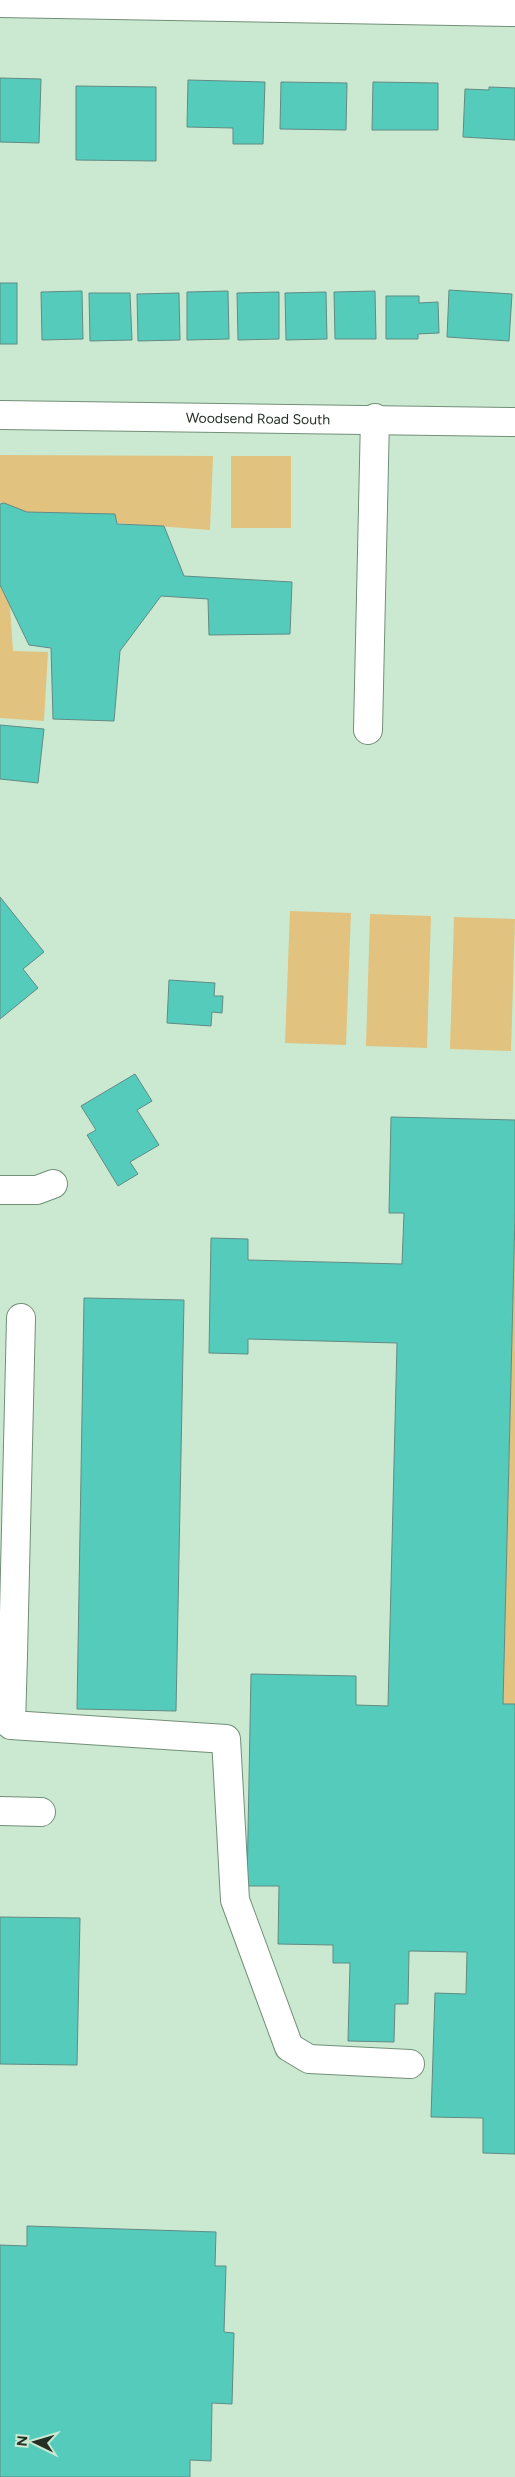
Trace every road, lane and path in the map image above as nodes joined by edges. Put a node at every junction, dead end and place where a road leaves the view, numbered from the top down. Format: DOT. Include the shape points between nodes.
graph roads {
  1 [pos="0,3"];
  2 [pos="302,5"];
  3 [pos="515,12"];
  4 [pos="0,415"];
  5 [pos="375,418"];
  6 [pos="515,422"];
  7 [pos="368,730"];
  8 [pos="53,1184"];
  9 [pos="0,1190"];
  10 [pos="20,1318"];
  11 [pos="7,1654"];
  12 [pos="0,1811"];
  13 [pos="41,1812"];
  14 [pos="410,2064"];
  1 -- 2 [label="street"];
  2 -- 3 [label="street"];
  4 -- 5 [label="street, Woodsend Road South"];
  5 -- 6 [label="street, Woodsend Road South"];
  5 -- 7 [label="street"];
  8 -- 9 [label="street" via="37,1190"];
  10 -- 11 [label="street"];
  11 -- 14 [label="street" via="11,1725 226,1739 235,1900 289,2047 309,2059"];
  12 -- 13 [label="street"];
}
